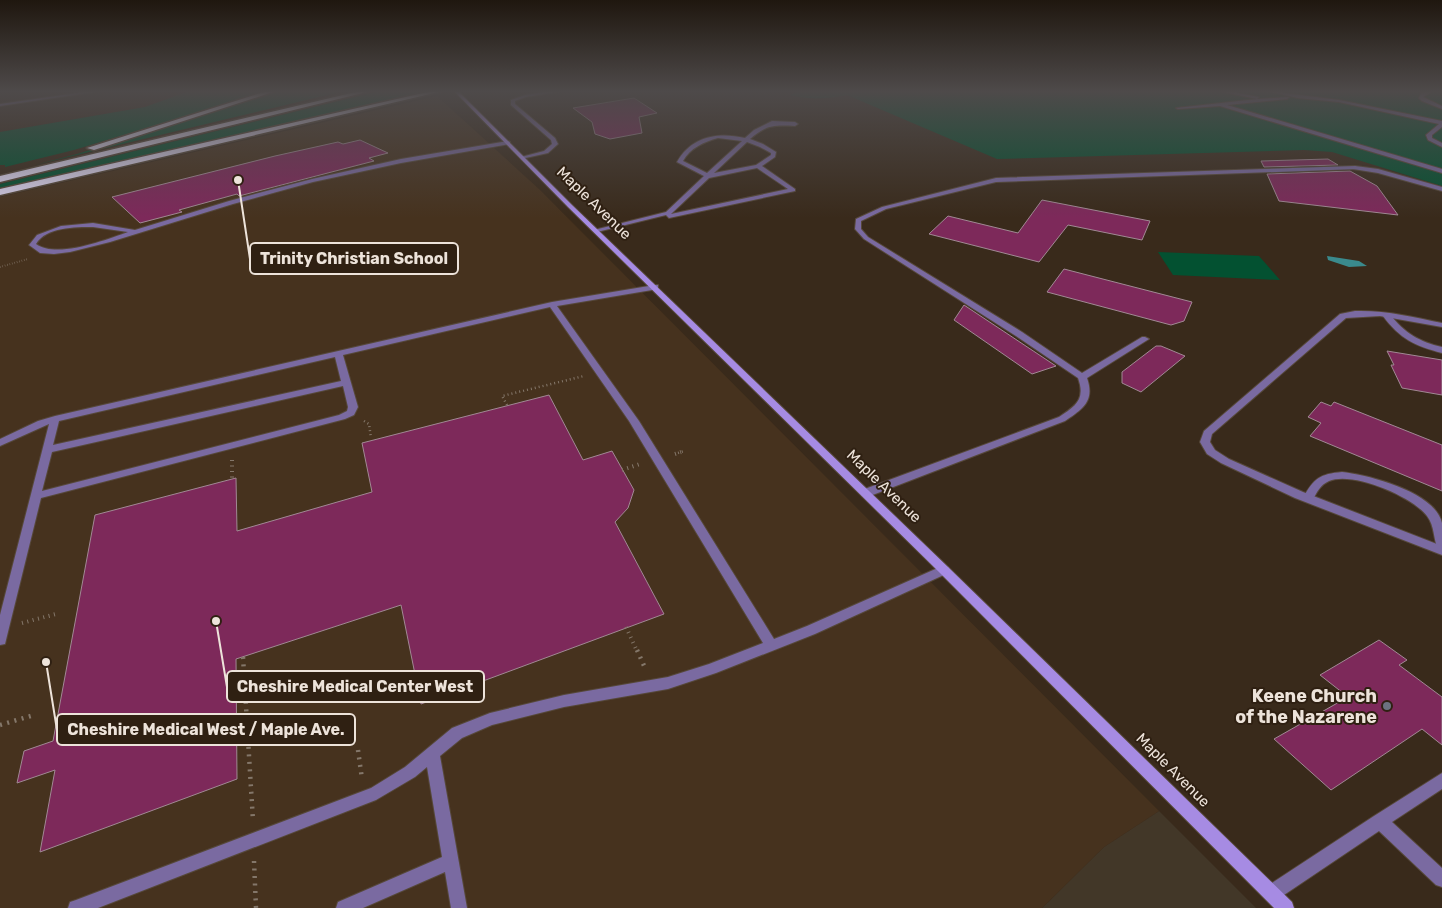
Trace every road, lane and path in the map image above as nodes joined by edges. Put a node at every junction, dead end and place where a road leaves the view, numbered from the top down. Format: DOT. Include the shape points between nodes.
graph roads {
  1 [pos="138,133"];
  2 [pos="191,133"];
  3 [pos="255,133"];
  4 [pos="498,133"];
  5 [pos="547,133"];
  6 [pos="755,133"];
  7 [pos="1315,133"];
  8 [pos="1431,133"];
  9 [pos="746,140"];
  10 [pos="508,143"];
  11 [pos="1442,145"];
  12 [pos="522,158"];
  13 [pos="758,166"];
  14 [pos="0,171"];
  15 [pos="1442,171"];
  16 [pos="709,176"];
  17 [pos="0,179"];
  18 [pos="1442,190"];
  19 [pos="0,192"];
  20 [pos="658,217"];
  21 [pos="597,230"];
  22 [pos="136,232"];
  23 [pos="655,287"];
  24 [pos="552,304"];
  25 [pos="1388,316"];
  26 [pos="1442,325"];
  27 [pos="1145,339"];
  28 [pos="1442,350"];
  29 [pos="338,354"];
  30 [pos="599,372"];
  31 [pos="1082,377"];
  32 [pos="346,383"];
  33 [pos="507,406"];
  34 [pos="55,419"];
  35 [pos="0,444"];
  36 [pos="47,450"];
  37 [pos="640,464"];
  38 [pos="231,466"];
  39 [pos="622,470"];
  40 [pos="232,479"];
  41 [pos="866,494"];
  42 [pos="36,496"];
  43 [pos="1308,498"];
  44 [pos="1442,546"];
  45 [pos="1442,551"];
  46 [pos="944,570"];
  47 [pos="56,614"];
  48 [pos="626,628"];
  49 [pos="1,634"];
  50 [pos="771,645"];
  51 [pos="244,657"];
  52 [pos="654,686"];
  53 [pos="34,715"];
  54 [pos="0,725"];
  55 [pos="358,750"];
  56 [pos="432,754"];
  57 [pos="1442,780"];
  58 [pos="365,797"];
  59 [pos="1379,821"];
  60 [pos="253,822"];
  61 [pos="254,858"];
  62 [pos="451,861"];
  63 [pos="1442,879"];
  64 [pos="1272,894"];
  65 [pos="76,908"];
  66 [pos="256,908"];
  67 [pos="344,908"];
  68 [pos="459,908"];
  69 [pos="1286,908"];
  1 -- 14 [label="highway"];
  2 -- 17 [label="highway"];
  3 -- 19 [label="highway"];
  4 -- 10 [label="street, Maple Avenue"];
  5 -- 12 [label="street" via="555,144 546,152"];
  6 -- 9 [label="street"];
  7 -- 15 [label="street"];
  8 -- 11 [label="street" via="1430,139"];
  9 -- 13 [label="street" via="774,153"];
  9 -- 16 [label="street"];
  9 -- 16 [label="street" via="729,136 710,138 682,158 680,162"];
  10 -- 12 [label="street, Maple Avenue"];
  10 -- 22 [label="street" via="329,176 182,216"];
  12 -- 21 [label="street, Maple Avenue"];
  13 -- 16 [label="street"];
  13 -- 20 [label="street" via="793,190"];
  16 -- 20 [label="street" via="675,209"];
  18 -- 31 [label="street" via="1378,171 1354,168 996,180 884,208 858,220 858,229 866,238"];
  20 -- 21 [label="street"];
  21 -- 23 [label="street, Maple Avenue"];
  22 -- 22 [label="street" via="70,251 41,251 32,245 48,232 77,224"];
  23 -- 24 [label="street"];
  23 -- 41 [label="street, Maple Avenue"];
  24 -- 29 [label="street"];
  24 -- 30 [label="street"];
  25 -- 26 [label="street"];
  25 -- 28 [label="street" via="1407,338"];
  25 -- 43 [label="street" via="1354,313 1343,316 1208,433 1205,442 1211,452"];
  27 -- 31 [label="street"];
  29 -- 32 [label="street"];
  29 -- 34 [label="street"];
  30 -- 33 [label="path" via="502,396"];
  30 -- 50 [label="street" via="634,421"];
  31 -- 41 [label="street" via="1086,397 1078,408 1062,419"];
  32 -- 36 [label="street"];
  32 -- 42 [label="street" via="353,407 351,413 342,417"];
  34 -- 35 [label="street"];
  34 -- 36 [label="street"];
  36 -- 42 [label="street"];
  37 -- 39 [label="path"];
  38 -- 40 [label="path"];
  41 -- 46 [label="street, Maple Avenue"];
  42 -- 49 [label="street"];
  43 -- 44 [label="street" via="1318,482 1332,476 1356,477 1392,488 1428,510 1436,520"];
  43 -- 45 [label="street"];
  46 -- 50 [label="street"];
  46 -- 64 [label="street, Maple Avenue"];
  47 -- 49 [label="path"];
  48 -- 52 [label="path"];
  50 -- 52 [label="street" via="711,669"];
  51 -- 60 [label="path"];
  52 -- 56 [label="street" via="564,701 490,718 457,733"];
  53 -- 54 [label="path"];
  55 -- 58 [label="path"];
  56 -- 58 [label="street" via="410,772"];
  56 -- 62 [label="street"];
  57 -- 59 [label="street"];
  58 -- 65 [label="street"];
  59 -- 63 [label="street"];
  59 -- 64 [label="street"];
  61 -- 66 [label="path"];
  62 -- 67 [label="street"];
  62 -- 68 [label="street"];
  64 -- 69 [label="street, Maple Avenue"];
}
